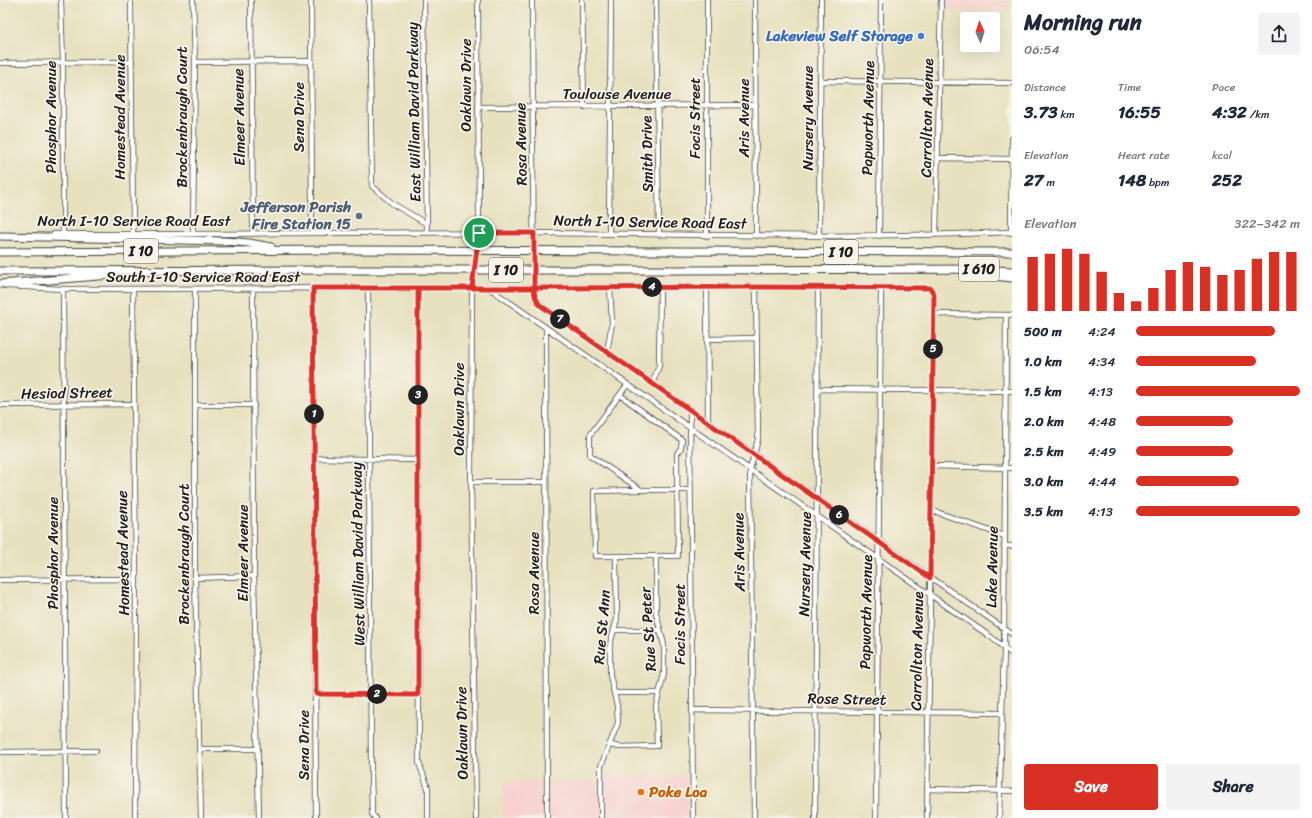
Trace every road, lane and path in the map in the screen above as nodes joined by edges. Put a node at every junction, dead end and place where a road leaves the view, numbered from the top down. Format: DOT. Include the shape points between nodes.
graph roads {
  1 [pos="61,0"];
  2 [pos="131,0"];
  3 [pos="193,0"];
  4 [pos="251,0"];
  5 [pos="311,0"];
  6 [pos="369,0"];
  7 [pos="424,0"];
  8 [pos="478,0"];
  9 [pos="532,0"];
  10 [pos="582,0"];
  11 [pos="611,0"];
  12 [pos="656,0"];
  13 [pos="707,0"];
  14 [pos="755,0"];
  15 [pos="821,0"];
  16 [pos="882,0"];
  17 [pos="941,0"];
  18 [pos="251,61"];
  19 [pos="311,61"];
  20 [pos="63,62"];
  21 [pos="132,62"];
  22 [pos="194,62"];
  23 [pos="0,63"];
  24 [pos="820,81"];
  25 [pos="880,82"];
  26 [pos="939,82"];
  27 [pos="1012,83"];
  28 [pos="707,105"];
  29 [pos="756,105"];
  30 [pos="478,107"];
  31 [pos="533,107"];
  32 [pos="584,107"];
  33 [pos="609,107"];
  34 [pos="658,107"];
  35 [pos="1012,139"];
  36 [pos="938,158"];
  37 [pos="1012,159"];
  38 [pos="427,224"];
  39 [pos="1011,232"];
  40 [pos="253,233"];
  41 [pos="312,233"];
  42 [pos="479,233"];
  43 [pos="534,233"];
  44 [pos="63,234"];
  45 [pos="133,234"];
  46 [pos="193,234"];
  47 [pos="427,234"];
  48 [pos="609,234"];
  49 [pos="0,235"];
  50 [pos="659,235"];
  51 [pos="707,236"];
  52 [pos="756,236"];
  53 [pos="819,236"];
  54 [pos="879,236"];
  55 [pos="936,236"];
  56 [pos="283,250"];
  57 [pos="0,252"];
  58 [pos="1012,252"];
  59 [pos="167,270"];
  60 [pos="946,270"];
  61 [pos="0,271"];
  62 [pos="1012,271"];
  63 [pos="1012,278"];
  64 [pos="0,285"];
  65 [pos="610,287"];
  66 [pos="660,287"];
  67 [pos="707,287"];
  68 [pos="756,287"];
  69 [pos="818,287"];
  70 [pos="881,287"];
  71 [pos="313,288"];
  72 [pos="368,288"];
  73 [pos="418,288"];
  74 [pos="472,288"];
  75 [pos="489,288"];
  76 [pos="534,288"];
  77 [pos="63,289"];
  78 [pos="133,289"];
  79 [pos="195,289"];
  80 [pos="253,289"];
  81 [pos="933,292"];
  82 [pos="934,314"];
  83 [pos="1006,315"];
  84 [pos="1012,315"];
  85 [pos="546,329"];
  86 [pos="757,338"];
  87 [pos="708,339"];
  88 [pos="607,352"];
  89 [pos="652,384"];
  90 [pos="627,385"];
  91 [pos="818,389"];
  92 [pos="880,389"];
  93 [pos="933,389"];
  94 [pos="1005,391"];
  95 [pos="1012,391"];
  96 [pos="620,395"];
  97 [pos="134,404"];
  98 [pos="0,405"];
  99 [pos="64,405"];
  100 [pos="196,405"];
  101 [pos="254,405"];
  102 [pos="690,411"];
  103 [pos="708,424"];
  104 [pos="690,429"];
  105 [pos="754,456"];
  106 [pos="314,458"];
  107 [pos="369,459"];
  108 [pos="417,460"];
  109 [pos="932,466"];
  110 [pos="1005,467"];
  111 [pos="1012,468"];
  112 [pos="750,470"];
  113 [pos="471,482"];
  114 [pos="546,482"];
  115 [pos="641,490"];
  116 [pos="678,490"];
  117 [pos="690,490"];
  118 [pos="818,500"];
  119 [pos="931,510"];
  120 [pos="818,517"];
  121 [pos="1004,536"];
  122 [pos="879,543"];
  123 [pos="1004,546"];
  124 [pos="1012,546"];
  125 [pos="616,556"];
  126 [pos="656,557"];
  127 [pos="879,560"];
  128 [pos="254,576"];
  129 [pos="195,578"];
  130 [pos="930,578"];
  131 [pos="136,579"];
  132 [pos="0,580"];
  133 [pos="65,580"];
  134 [pos="930,595"];
  135 [pos="1003,628"];
  136 [pos="615,630"];
  137 [pos="659,630"];
  138 [pos="1012,634"];
  139 [pos="1004,649"];
  140 [pos="1012,654"];
  141 [pos="615,693"];
  142 [pos="659,693"];
  143 [pos="316,694"];
  144 [pos="371,694"];
  145 [pos="418,695"];
  146 [pos="692,710"];
  147 [pos="753,710"];
  148 [pos="816,711"];
  149 [pos="877,712"];
  150 [pos="928,712"];
  151 [pos="1002,713"];
  152 [pos="611,745"];
  153 [pos="200,749"];
  154 [pos="258,749"];
  155 [pos="96,751"];
  156 [pos="0,752"];
  157 [pos="66,752"];
  158 [pos="927,789"];
  159 [pos="999,791"];
  160 [pos="1012,791"];
  161 [pos="66,818"];
  162 [pos="135,818"];
  163 [pos="201,818"];
  164 [pos="259,818"];
  165 [pos="316,818"];
  166 [pos="375,818"];
  167 [pos="428,818"];
  168 [pos="476,818"];
  169 [pos="547,818"];
  170 [pos="601,818"];
  171 [pos="693,818"];
  172 [pos="754,818"];
  173 [pos="815,818"];
  174 [pos="876,818"];
  175 [pos="927,818"];
  176 [pos="999,818"];
  1 -- 20 [label="street, Phosphor Avenue"];
  2 -- 21 [label="street, Homestead Avenue"];
  3 -- 22 [label="street, Brockenbraugh Court"];
  4 -- 18 [label="street, Elmeer Avenue"];
  5 -- 19 [label="street, Sena Drive"];
  6 -- 38 [label="street" via="372,186 393,204"];
  7 -- 38 [label="street, East William David Parkway"];
  8 -- 30 [label="street, Oaklawn Drive"];
  9 -- 31 [label="street, Rosa Avenue"];
  10 -- 32 [label="street"];
  11 -- 33 [label="street"];
  12 -- 34 [label="street, Smith Drive"];
  13 -- 28 [label="street, Focis Street"];
  14 -- 29 [label="street, Aris Avenue"];
  15 -- 24 [label="street, Nursery Avenue"];
  16 -- 25 [label="street, Papworth Avenue"];
  17 -- 26 [label="street, Carrollton Avenue"];
  18 -- 19 [label="street"];
  18 -- 22 [label="street"];
  18 -- 40 [label="street, Elmeer Avenue"];
  19 -- 41 [label="street, Sena Drive"];
  20 -- 21 [label="street"];
  20 -- 23 [label="street"];
  20 -- 44 [label="street, Phosphor Avenue"];
  21 -- 45 [label="street, Homestead Avenue"];
  22 -- 46 [label="street, Brockenbraugh Court"];
  24 -- 25 [label="street"];
  24 -- 53 [label="street, Nursery Avenue"];
  25 -- 26 [label="street"];
  25 -- 54 [label="street, Papworth Avenue"];
  26 -- 27 [label="street"];
  26 -- 36 [label="street, Carrollton Avenue"];
  28 -- 29 [label="street, Toulouse Avenue"];
  28 -- 34 [label="street, Toulouse Avenue"];
  28 -- 51 [label="street, Focis Street"];
  29 -- 52 [label="street, Aris Avenue"];
  30 -- 31 [label="street, Toulouse Avenue"];
  30 -- 42 [label="street, Oaklawn Drive"];
  31 -- 32 [label="street, Toulouse Avenue"];
  31 -- 43 [label="street, Rosa Avenue"];
  32 -- 33 [label="street, Toulouse Avenue"];
  33 -- 34 [label="street, Toulouse Avenue"];
  33 -- 48 [label="street"];
  34 -- 50 [label="street, Smith Drive"];
  35 -- 37 [label="street"];
  36 -- 37 [label="street"];
  36 -- 55 [label="street, Carrollton Avenue"];
  37 -- 39 [label="street"];
  38 -- 47 [label="street, East William David Parkway"];
  39 -- 55 [label="street, North I-10 Service Road East"];
  40 -- 41 [label="street, North I-10 Service Road East"];
  40 -- 46 [label="street, North I-10 Service Road East"];
  41 -- 47 [label="street, North I-10 Service Road East"];
  42 -- 43 [label="street, North I-10 Service Road East"];
  42 -- 47 [label="street, North I-10 Service Road East"];
  42 -- 74 [label="street, Oaklawn Drive"];
  43 -- 48 [label="street, North I-10 Service Road East"];
  43 -- 76 [label="street, Rosa Avenue"];
  44 -- 45 [label="street, North I-10 Service Road East"];
  44 -- 49 [label="street, North I-10 Service Road East"];
  45 -- 46 [label="street, North I-10 Service Road East"];
  48 -- 50 [label="street, North I-10 Service Road East"];
  49 -- 56 [label="highway" via="249,242"];
  50 -- 51 [label="street, North I-10 Service Road East"];
  51 -- 52 [label="street, North I-10 Service Road East"];
  52 -- 53 [label="street, North I-10 Service Road East"];
  53 -- 54 [label="street, North I-10 Service Road East"];
  54 -- 55 [label="street, North I-10 Service Road East"];
  56 -- 57 [label="highway, I 10"];
  56 -- 58 [label="highway, I 10, bridge"];
  59 -- 60 [label="highway, I 10, bridge"];
  59 -- 61 [label="highway, I 10"];
  59 -- 64 [label="highway"];
  60 -- 62 [label="highway, I 610"];
  60 -- 63 [label="highway, I 10"];
  64 -- 77 [label="street, South I-10 Service Road East"];
  65 -- 66 [label="street, South I-10 Service Road East"];
  65 -- 76 [label="street, South I-10 Service Road East"];
  65 -- 88 [label="street" via="612,323"];
  66 -- 67 [label="street, South I-10 Service Road East"];
  66 -- 89 [label="street" via="659,366"];
  67 -- 68 [label="street, South I-10 Service Road East"];
  67 -- 87 [label="street"];
  68 -- 69 [label="street, South I-10 Service Road East"];
  68 -- 86 [label="street, Aris Avenue"];
  69 -- 70 [label="street, South I-10 Service Road East"];
  69 -- 91 [label="street, Nursery Avenue"];
  70 -- 81 [label="street, South I-10 Service Road East" via="930,288"];
  70 -- 92 [label="street, Papworth Avenue"];
  71 -- 72 [label="street, South I-10 Service Road East"];
  71 -- 80 [label="street, South I-10 Service Road East"];
  71 -- 106 [label="street, Sena Drive"];
  72 -- 73 [label="street, South I-10 Service Road East"];
  72 -- 107 [label="street, West William David Parkway"];
  73 -- 74 [label="street, South I-10 Service Road East"];
  73 -- 108 [label="street"];
  74 -- 75 [label="street, South I-10 Service Road East"];
  74 -- 113 [label="street, Oaklawn Drive"];
  75 -- 76 [label="street, South I-10 Service Road East"];
  75 -- 85 [label="street"];
  76 -- 88 [label="street" via="536,300 540,305"];
  77 -- 78 [label="street, South I-10 Service Road East"];
  77 -- 99 [label="street, Phosphor Avenue"];
  78 -- 79 [label="street, South I-10 Service Road East"];
  78 -- 97 [label="street, Homestead Avenue"];
  79 -- 80 [label="street, South I-10 Service Road East"];
  79 -- 100 [label="street, Brockenbraugh Court"];
  80 -- 101 [label="street, Elmeer Avenue"];
  81 -- 82 [label="street, Carrollton Avenue"];
  82 -- 83 [label="street"];
  82 -- 93 [label="street, Carrollton Avenue"];
  83 -- 84 [label="street"];
  83 -- 94 [label="street, Lake Avenue"];
  85 -- 90 [label="street"];
  85 -- 114 [label="street, Rosa Avenue"];
  86 -- 87 [label="street"];
  86 -- 105 [label="street, Aris Avenue" via="758,439"];
  87 -- 103 [label="street"];
  88 -- 89 [label="street"];
  89 -- 102 [label="street"];
  90 -- 96 [label="street"];
  90 -- 104 [label="street"];
  91 -- 92 [label="street"];
  91 -- 118 [label="street, Nursery Avenue"];
  92 -- 93 [label="street"];
  92 -- 122 [label="street, Papworth Avenue"];
  93 -- 94 [label="street"];
  93 -- 109 [label="street, Carrollton Avenue"];
  94 -- 95 [label="street"];
  94 -- 110 [label="street, Lake Avenue"];
  96 -- 115 [label="street" via="590,435 590,455"];
  96 -- 116 [label="street" via="680,437 682,444 677,454"];
  97 -- 99 [label="street, Hesiod Street"];
  97 -- 131 [label="street, Homestead Avenue"];
  98 -- 99 [label="street, Hesiod Street"];
  99 -- 133 [label="street, Phosphor Avenue"];
  100 -- 101 [label="street"];
  100 -- 129 [label="street, Brockenbraugh Court"];
  101 -- 128 [label="street, Elmeer Avenue"];
  102 -- 103 [label="street"];
  102 -- 104 [label="street, Focis Street"];
  103 -- 105 [label="street"];
  104 -- 112 [label="street"];
  104 -- 117 [label="street, Focis Street"];
  105 -- 112 [label="street, Aris Avenue"];
  105 -- 118 [label="street"];
  106 -- 107 [label="street"];
  106 -- 143 [label="street, Sena Drive"];
  107 -- 108 [label="street"];
  107 -- 144 [label="street, West William David Parkway"];
  108 -- 145 [label="street"];
  109 -- 110 [label="street"];
  109 -- 119 [label="street, Carrollton Avenue"];
  110 -- 111 [label="street"];
  110 -- 121 [label="street, Lake Avenue"];
  112 -- 120 [label="street"];
  112 -- 147 [label="street, Aris Avenue"];
  113 -- 114 [label="street"];
  113 -- 168 [label="street, Oaklawn Drive"];
  114 -- 169 [label="street, Rosa Avenue"];
  115 -- 116 [label="street"];
  115 -- 125 [label="street" via="594,491 595,556"];
  116 -- 117 [label="street"];
  116 -- 126 [label="street" via="678,556"];
  117 -- 146 [label="street, Focis Street"];
  118 -- 120 [label="street, Nursery Avenue"];
  118 -- 122 [label="street"];
  119 -- 121 [label="street"];
  119 -- 130 [label="street, Carrollton Avenue"];
  120 -- 127 [label="street"];
  120 -- 148 [label="street, Nursery Avenue"];
  121 -- 123 [label="street, Lake Avenue"];
  122 -- 127 [label="street, Papworth Avenue"];
  122 -- 130 [label="street"];
  123 -- 124 [label="street"];
  123 -- 135 [label="street, Lake Avenue"];
  125 -- 126 [label="street"];
  125 -- 136 [label="street, Rue St Ann"];
  126 -- 137 [label="street, Rue St Peter" via="656,613"];
  127 -- 134 [label="street"];
  127 -- 149 [label="street, Papworth Avenue"];
  128 -- 129 [label="street"];
  128 -- 154 [label="street, Elmeer Avenue"];
  129 -- 153 [label="street, Brockenbraugh Court"];
  130 -- 134 [label="street, Carrollton Avenue"];
  130 -- 135 [label="street"];
  131 -- 133 [label="street"];
  131 -- 162 [label="street, Homestead Avenue"];
  132 -- 133 [label="street"];
  133 -- 157 [label="street, Phosphor Avenue"];
  134 -- 139 [label="street"];
  134 -- 150 [label="street, Carrollton Avenue"];
  135 -- 138 [label="street"];
  135 -- 139 [label="street, Lake Avenue"];
  136 -- 137 [label="street"];
  136 -- 141 [label="street, Rue St Ann" via="610,644 610,675"];
  137 -- 142 [label="street, Rue St Peter" via="664,645 664,674"];
  139 -- 140 [label="street"];
  139 -- 151 [label="street, Lake Avenue"];
  141 -- 142 [label="street"];
  141 -- 152 [label="street, Rue St Ann" via="618,723"];
  142 -- 152 [label="street, Rue St Peter" via="656,706 657,746"];
  143 -- 144 [label="street"];
  143 -- 165 [label="street, Sena Drive"];
  144 -- 145 [label="street"];
  144 -- 166 [label="street, West William David Parkway" via="372,814"];
  145 -- 167 [label="street" via="419,763 428,788"];
  146 -- 147 [label="street, Rose Street"];
  146 -- 171 [label="street, Focis Street"];
  147 -- 148 [label="street, Rose Street"];
  147 -- 172 [label="street, Aris Avenue"];
  148 -- 149 [label="street, Rose Street"];
  148 -- 173 [label="street, Nursery Avenue"];
  149 -- 150 [label="street, Rose Street"];
  149 -- 174 [label="street, Papworth Avenue"];
  150 -- 151 [label="street, Rose Street"];
  150 -- 158 [label="street, Carrollton Avenue"];
  151 -- 159 [label="street, Lake Avenue"];
  152 -- 170 [label="street, Rue St Ann" via="601,766"];
  153 -- 154 [label="street"];
  153 -- 163 [label="street, Brockenbraugh Court"];
  154 -- 164 [label="street, Elmeer Avenue"];
  155 -- 157 [label="street"];
  156 -- 157 [label="street"];
  157 -- 161 [label="street, Phosphor Avenue"];
  158 -- 159 [label="street"];
  158 -- 175 [label="street, Carrollton Avenue"];
  159 -- 160 [label="street"];
  159 -- 176 [label="street, Lake Avenue"];
}
